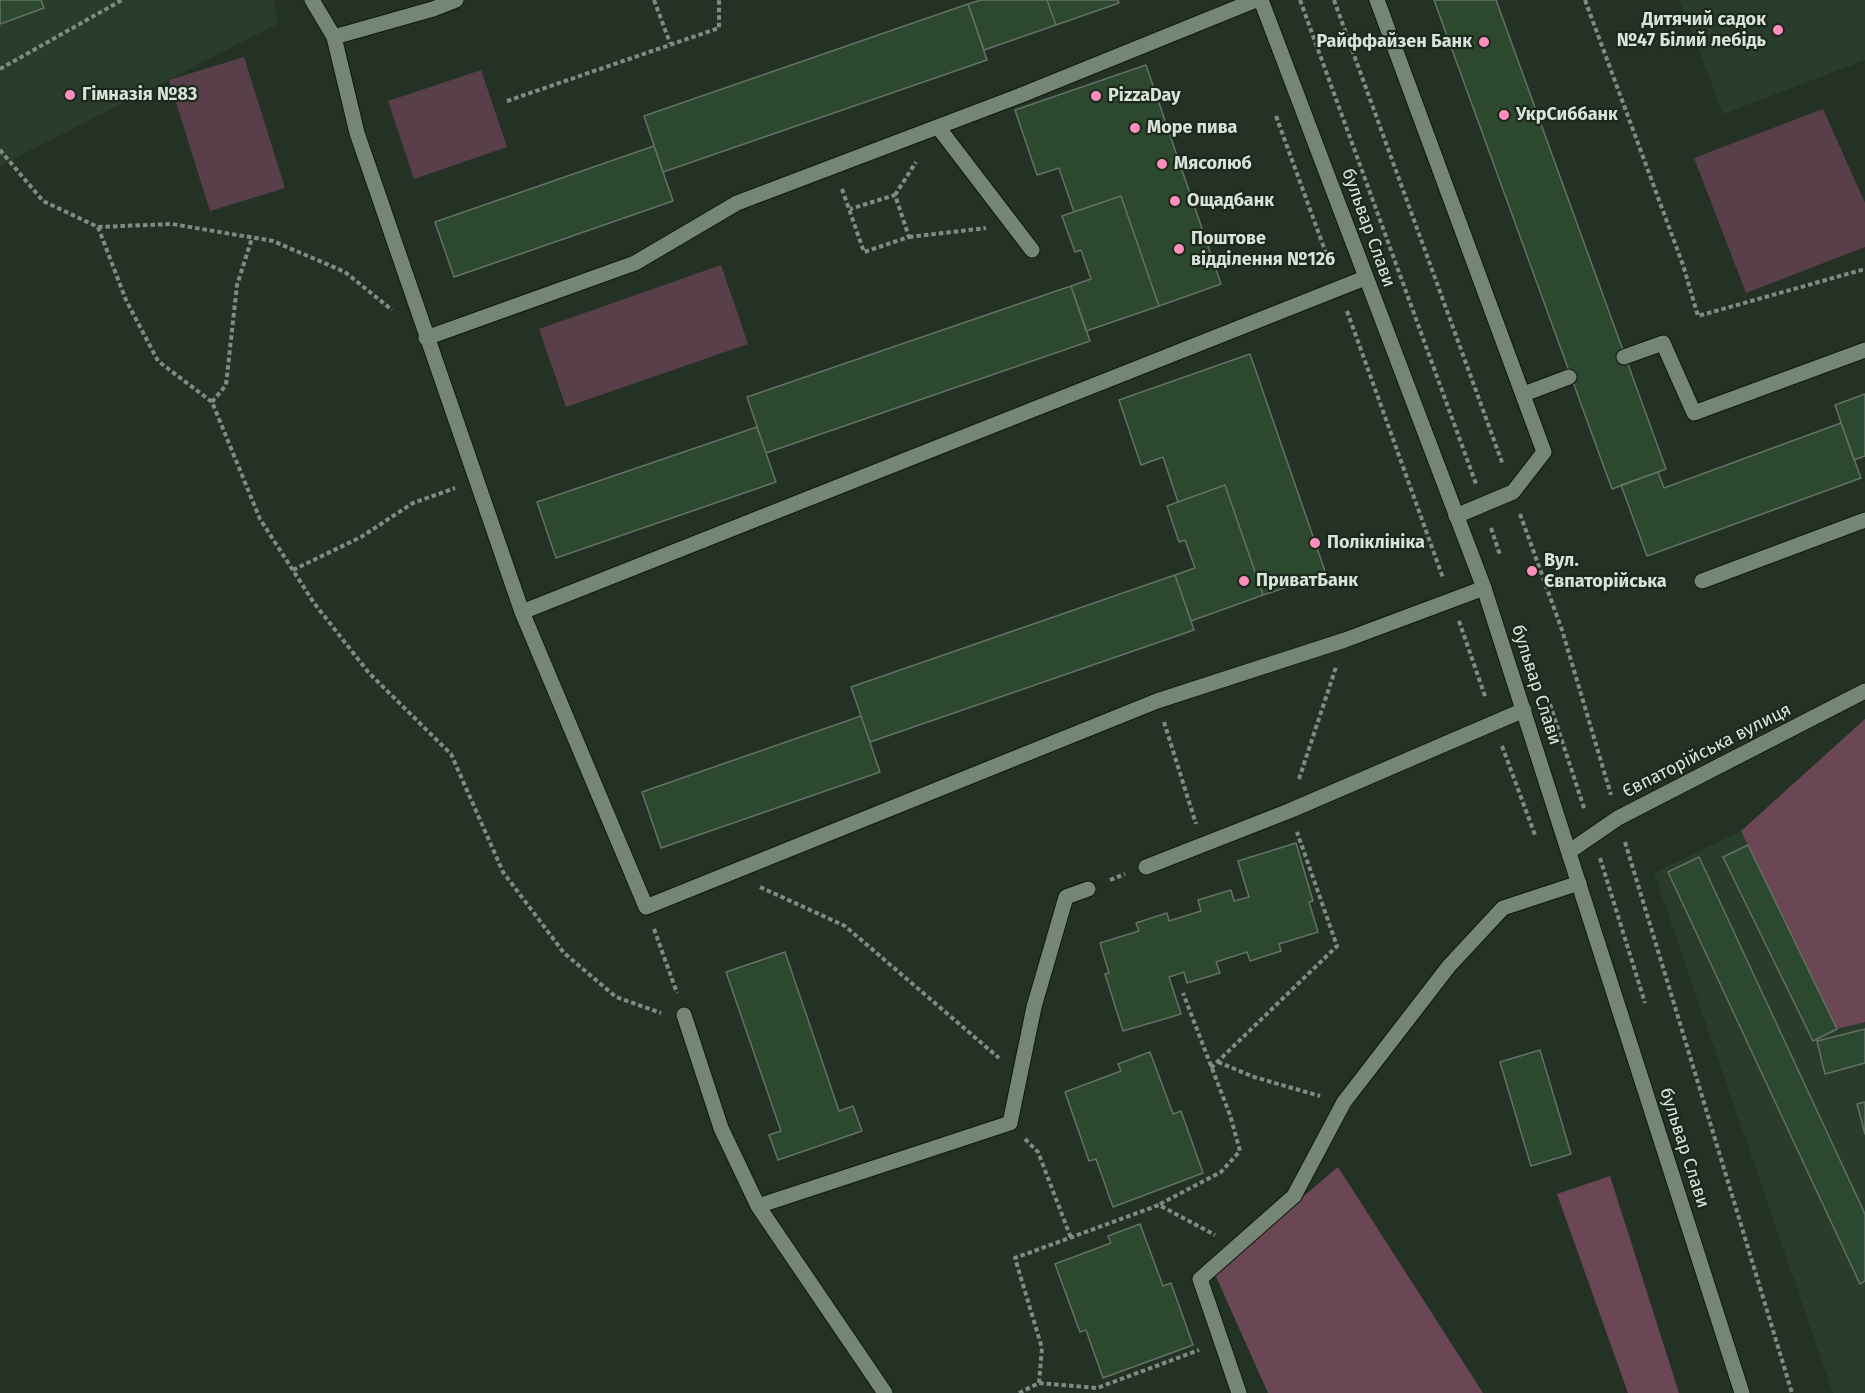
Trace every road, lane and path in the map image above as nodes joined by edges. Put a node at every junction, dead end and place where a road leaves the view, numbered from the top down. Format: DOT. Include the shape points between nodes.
graph roads {
  1 [pos="122,0"];
  2 [pos="312,0"];
  3 [pos="456,0"];
  4 [pos="654,0"];
  5 [pos="719,0"];
  6 [pos="1256,0"];
  7 [pos="1261,0"];
  8 [pos="1335,0"];
  9 [pos="1377,0"];
  10 [pos="1585,0"];
  11 [pos="109,3"];
  12 [pos="334,37"];
  13 [pos="670,43"];
  14 [pos="0,69"];
  15 [pos="507,101"];
  16 [pos="1274,109"];
  17 [pos="938,127"];
  18 [pos="0,150"];
  19 [pos="1013,225"];
  20 [pos="98,227"];
  21 [pos="909,237"];
  22 [pos="252,238"];
  23 [pos="1032,250"];
  24 [pos="1865,269"];
  25 [pos="1365,278"];
  26 [pos="1338,289"];
  27 [pos="426,338"];
  28 [pos="1865,350"];
  29 [pos="1624,357"];
  30 [pos="1569,377"];
  31 [pos="1524,394"];
  32 [pos="212,402"];
  33 [pos="477,483"];
  34 [pos="1512,492"];
  35 [pos="1456,516"];
  36 [pos="1865,520"];
  37 [pos="293,570"];
  38 [pos="1702,581"];
  39 [pos="1484,588"];
  40 [pos="1451,600"];
  41 [pos="522,612"];
  42 [pos="1345,640"];
  43 [pos="1865,692"];
  44 [pos="1157,701"];
  45 [pos="1524,710"];
  46 [pos="1494,723"];
  47 [pos="1289,811"];
  48 [pos="1618,818"];
  49 [pos="1202,845"];
  50 [pos="1539,846"];
  51 [pos="1570,851"];
  52 [pos="1146,867"];
  53 [pos="733,874"];
  54 [pos="1579,883"];
  55 [pos="1088,889"];
  56 [pos="646,907"];
  57 [pos="1183,993"];
  58 [pos="684,1015"];
  59 [pos="1218,1062"];
  60 [pos="1211,1068"];
  61 [pos="1020,1076"];
  62 [pos="1344,1102"];
  63 [pos="1010,1123"];
  64 [pos="1159,1205"];
  65 [pos="758,1206"];
  66 [pos="1071,1238"];
  67 [pos="1237,1246"];
  68 [pos="1222,1342"];
  69 [pos="1040,1383"];
  70 [pos="885,1393"];
  71 [pos="1019,1393"];
  72 [pos="1239,1393"];
  73 [pos="1742,1393"];
  74 [pos="1792,1393"];
  1 -- 11 [label="path"];
  2 -- 12 [label="street"];
  3 -- 12 [label="street"];
  4 -- 13 [label="path"];
  5 -- 13 [label="path" via="719,28"];
  6 -- 17 [label="street"];
  7 -- 25 [label="street, бульвар Слави"];
  8 -- 34 [label="path"];
  9 -- 31 [label="street"];
  10 -- 24 [label="path" via="1683,265 1698,316"];
  11 -- 14 [label="path"];
  12 -- 27 [label="street" via="357,133"];
  13 -- 15 [label="path"];
  16 -- 26 [label="path"];
  17 -- 19 [label="street"];
  17 -- 27 [label="street" via="737,203 635,263"];
  18 -- 20 [label="path" via="43,201"];
  19 -- 21 [label="path"];
  19 -- 23 [label="street"];
  20 -- 22 [label="path" via="172,224"];
  20 -- 32 [label="path" via="126,300 158,361"];
  21 -- 21 [label="path" via="896,195 850,209 864,252"];
  22 -- 27 [label="path" via="273,241 345,272"];
  22 -- 32 [label="path" via="237,285 226,385"];
  25 -- 26 [label="street"];
  25 -- 35 [label="street, бульвар Слави"];
  26 -- 40 [label="path"];
  26 -- 41 [label="street"];
  27 -- 33 [label="street"];
  28 -- 29 [label="street" via="1694,413 1663,343"];
  30 -- 31 [label="street"];
  31 -- 34 [label="street" via="1544,452"];
  32 -- 37 [label="path" via="260,519"];
  33 -- 37 [label="path" via="413,503 361,537"];
  33 -- 41 [label="street"];
  34 -- 35 [label="street"];
  34 -- 48 [label="path" via="1562,630"];
  35 -- 39 [label="street, бульвар Слави"];
  36 -- 38 [label="street"];
  37 -- 58 [label="path" via="369,673 451,754 503,873 564,953 616,997 659,1013"];
  39 -- 40 [label="street"];
  39 -- 45 [label="street, бульвар Слави"];
  40 -- 42 [label="street"];
  40 -- 46 [label="path"];
  41 -- 56 [label="street"];
  42 -- 44 [label="street"];
  42 -- 47 [label="path"];
  43 -- 48 [label="street, Євпаторійська вулиця"];
  44 -- 49 [label="path"];
  44 -- 53 [label="street"];
  45 -- 46 [label="street"];
  45 -- 51 [label="street, бульвар Слави"];
  46 -- 47 [label="street"];
  46 -- 50 [label="path"];
  47 -- 49 [label="street"];
  47 -- 59 [label="path" via="1337,946"];
  48 -- 51 [label="street, Євпаторійська вулиця"];
  48 -- 74 [label="path"];
  49 -- 52 [label="street"];
  51 -- 54 [label="street, бульвар Слави"];
  52 -- 55 [label="path"];
  53 -- 56 [label="street"];
  53 -- 61 [label="path" via="845,926"];
  54 -- 62 [label="street" via="1503,908 1449,966"];
  54 -- 73 [label="street, бульвар Слави"];
  55 -- 61 [label="street" via="1066,897 1034,1006"];
  56 -- 58 [label="path"];
  57 -- 60 [label="path"];
  58 -- 65 [label="street" via="721,1128"];
  59 -- 60 [label="path"];
  59 -- 62 [label="path" via="1254,1077"];
  60 -- 64 [label="path" via="1240,1151 1221,1172"];
  61 -- 63 [label="street"];
  62 -- 67 [label="street" via="1294,1196"];
  63 -- 65 [label="street"];
  63 -- 66 [label="path" via="1038,1152"];
  64 -- 66 [label="path"];
  64 -- 67 [label="path"];
  65 -- 70 [label="street"];
  66 -- 69 [label="path" via="1015,1258 1042,1348"];
  67 -- 68 [label="street" via="1200,1279"];
  68 -- 69 [label="path" via="1097,1388"];
  68 -- 72 [label="street"];
  69 -- 71 [label="path"];
}
